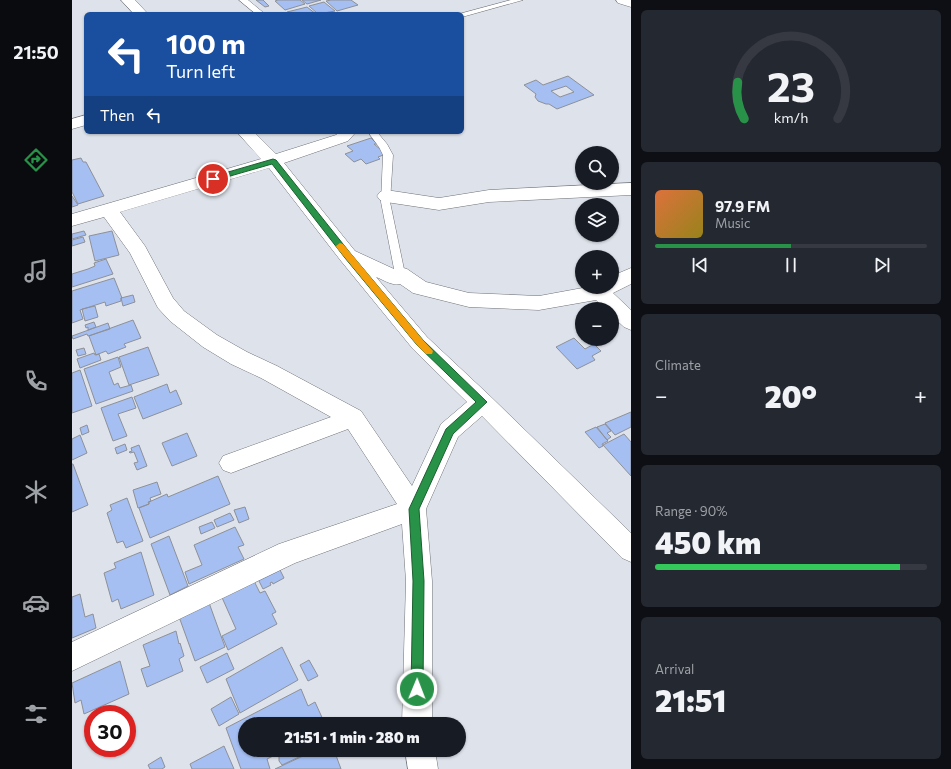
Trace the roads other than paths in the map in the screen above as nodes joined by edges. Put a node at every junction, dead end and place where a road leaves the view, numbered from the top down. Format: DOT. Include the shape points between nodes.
graph roads {
  1 [pos="128,0"];
  2 [pos="242,0"];
  3 [pos="519,0"];
  4 [pos="623,0"];
  5 [pos="631,4"];
  6 [pos="140,12"];
  7 [pos="258,12"];
  8 [pos="464,14"];
  9 [pos="84,121"];
  10 [pos="72,124"];
  11 [pos="248,134"];
  12 [pos="346,134"];
  13 [pos="374,134"];
  14 [pos="273,161"];
  15 [pos="631,189"];
  16 [pos="386,196"];
  17 [pos="109,210"];
  18 [pos="72,220"];
  19 [pos="348,256"];
  20 [pos="400,274"];
  21 [pos="631,275"];
  22 [pos="619,282"];
  23 [pos="582,294"];
  24 [pos="611,294"];
  25 [pos="631,322"];
  26 [pos="482,402"];
  27 [pos="353,418"];
  28 [pos="231,463"];
  29 [pos="414,509"];
  30 [pos="631,550"];
  31 [pos="72,657"];
  32 [pos="417,717"];
  33 [pos="421,757"];
  34 [pos="423,769"];
  1 -- 6 [label="street"];
  2 -- 7 [label="lane"];
  3 -- 8 [label="lane"];
  4 -- 5 [label="street"];
  9 -- 10 [label="street"];
  11 -- 14 [label="street"];
  12 -- 14 [label="street" via="342,138"];
  13 -- 16 [label="lane" via="388,153"];
  14 -- 17 [label="street"];
  14 -- 19 [label="street"];
  15 -- 16 [label="street" via="489,196 439,204"];
  16 -- 20 [label="lane"];
  17 -- 18 [label="street"];
  17 -- 27 [label="street" via="138,251 165,303 177,316 233,355"];
  19 -- 20 [label="street" via="396,278"];
  19 -- 26 [label="street" via="420,342"];
  20 -- 23 [label="street" via="420,288 469,300 539,304"];
  21 -- 22 [label="street"];
  24 -- 25 [label="street"];
  26 -- 29 [label="street" via="449,431"];
  26 -- 30 [label="street"];
  27 -- 28 [label="street"];
  27 -- 29 [label="street"];
  29 -- 31 [label="street" via="288,553"];
  29 -- 32 [label="street" via="419,581"];
  33 -- 34 [label="street"];
}
